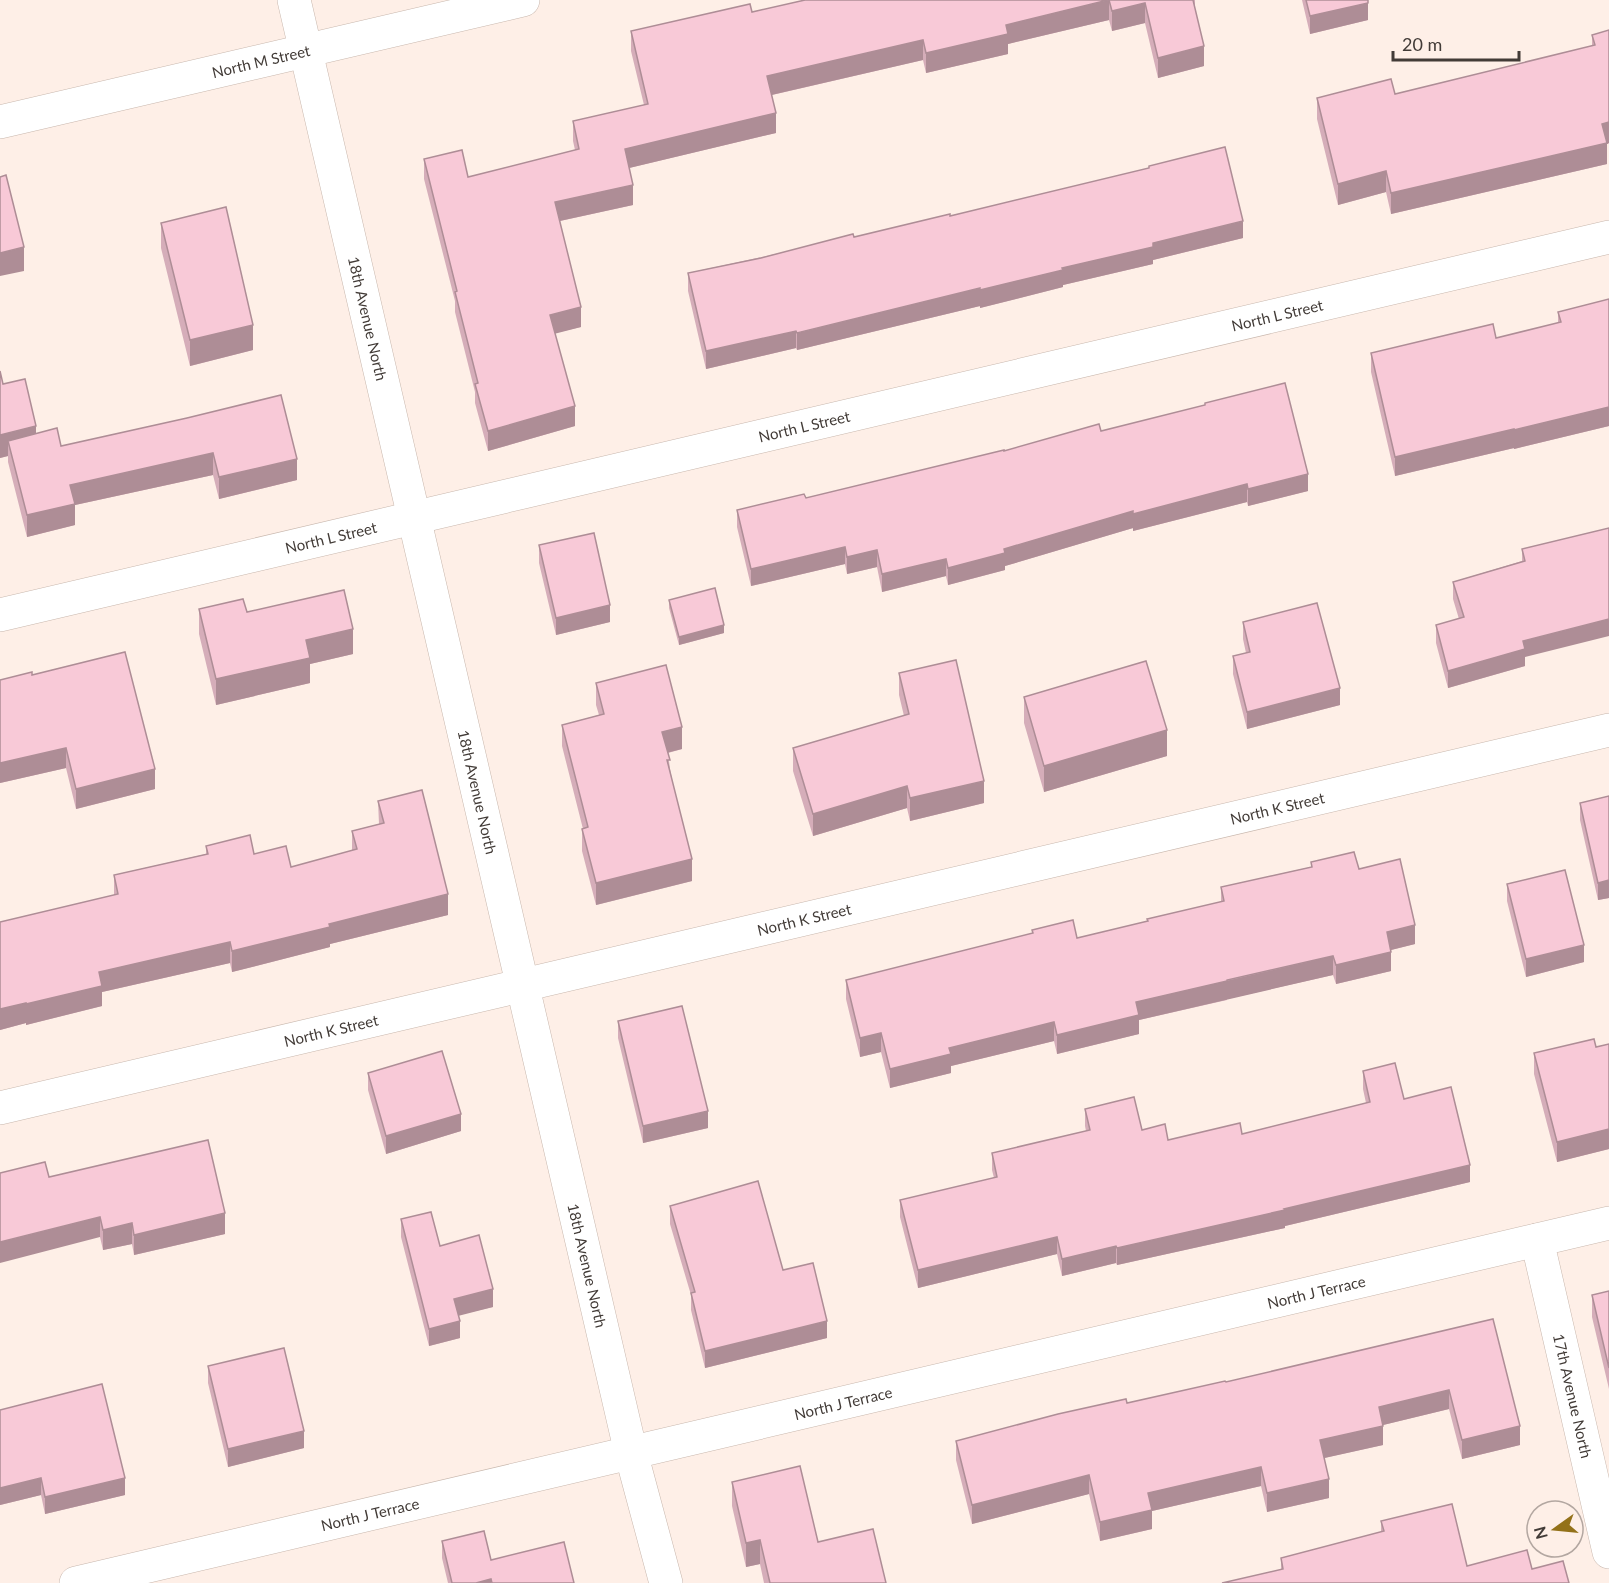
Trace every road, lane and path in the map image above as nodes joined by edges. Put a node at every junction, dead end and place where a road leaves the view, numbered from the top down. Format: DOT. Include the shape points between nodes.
graph roads {
  1 [pos="294,0"];
  2 [pos="523,0"];
  3 [pos="305,50"];
  4 [pos="0,122"];
  5 [pos="1609,237"];
  6 [pos="414,518"];
  7 [pos="0,615"];
  8 [pos="1609,730"];
  9 [pos="523,985"];
  10 [pos="0,1108"];
  11 [pos="1609,1223"];
  12 [pos="1537,1240"];
  13 [pos="631,1453"];
  14 [pos="1609,1552"];
  15 [pos="76,1583"];
  16 [pos="666,1583"];
  1 -- 3 [label="street, 18th Avenue North"];
  2 -- 3 [label="street, North M Street"];
  3 -- 4 [label="street, North M Street"];
  3 -- 6 [label="street, 18th Avenue North"];
  5 -- 6 [label="street, North L Street"];
  6 -- 7 [label="street, North L Street"];
  6 -- 9 [label="street, 18th Avenue North"];
  8 -- 9 [label="street, North K Street"];
  9 -- 10 [label="street, North K Street"];
  9 -- 13 [label="street, 18th Avenue North"];
  11 -- 12 [label="street, North J Terrace"];
  12 -- 13 [label="street, North J Terrace"];
  12 -- 14 [label="street, 17th Avenue North"];
  13 -- 15 [label="street, North J Terrace"];
  13 -- 16 [label="street, 18th Avenue North"];
}
